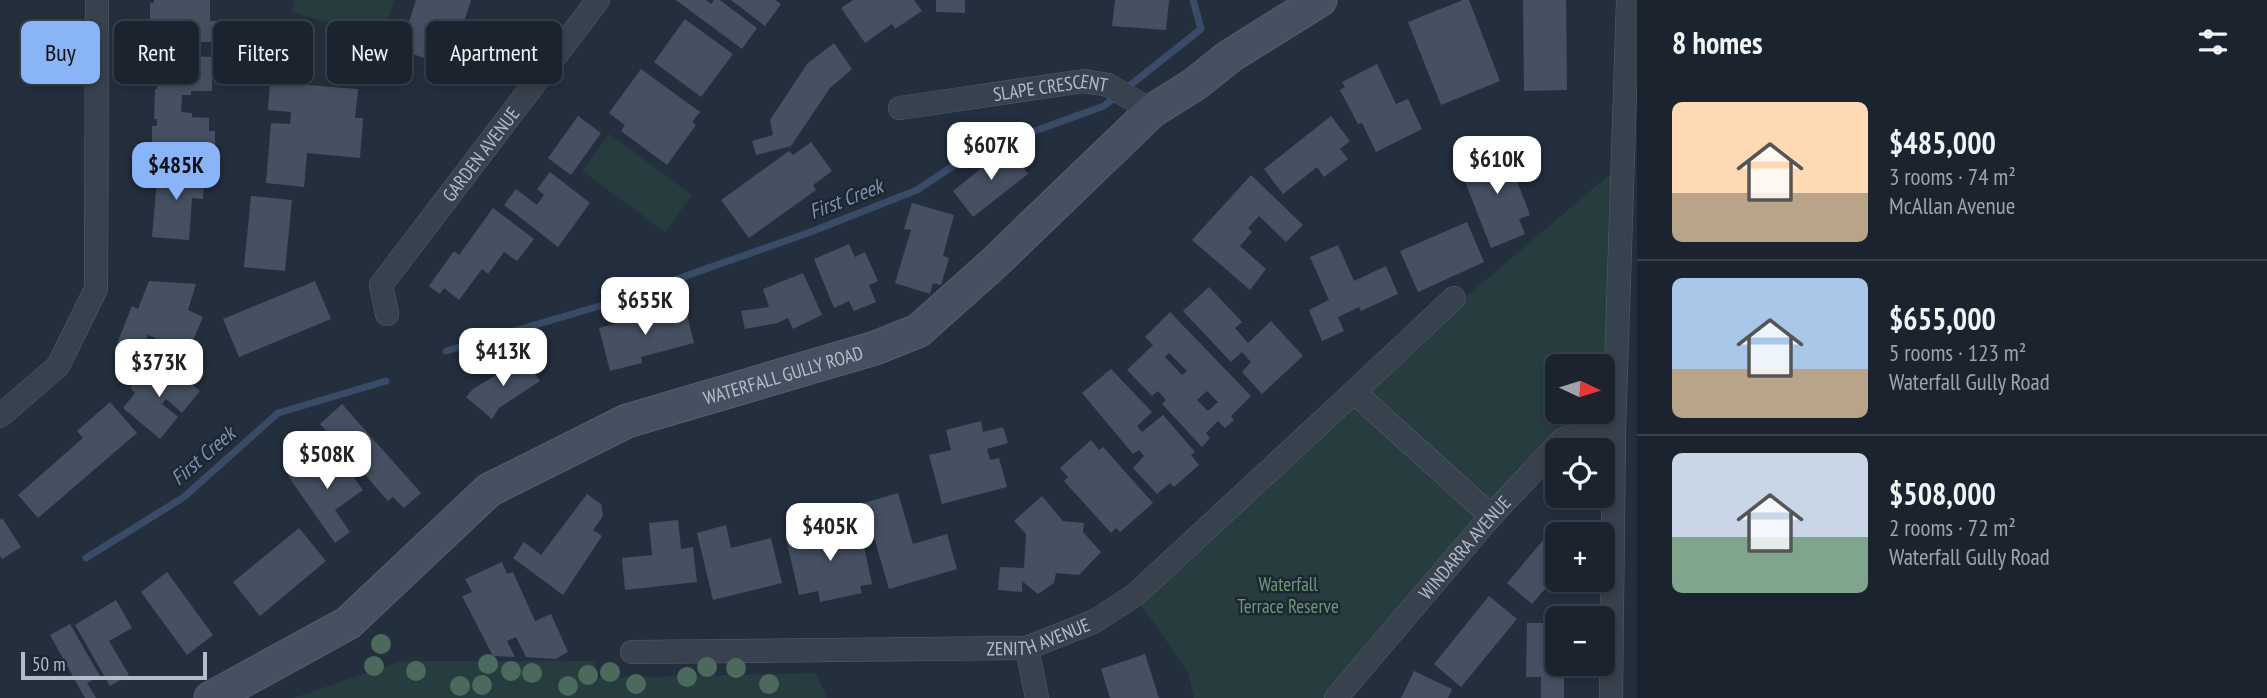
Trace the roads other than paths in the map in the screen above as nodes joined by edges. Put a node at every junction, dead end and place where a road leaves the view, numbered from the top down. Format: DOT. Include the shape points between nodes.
graph roads {
  1 [pos="97,0"];
  2 [pos="598,0"];
  3 [pos="1320,0"];
  4 [pos="1628,0"];
  5 [pos="1142,105"];
  6 [pos="900,108"];
  7 [pos="1454,298"];
  8 [pos="387,314"];
  9 [pos="1354,392"];
  10 [pos="0,416"];
  11 [pos="1614,432"];
  12 [pos="1491,516"];
  13 [pos="1027,648"];
  14 [pos="632,652"];
  15 [pos="211,698"];
  16 [pos="1037,698"];
  17 [pos="1336,698"];
  18 [pos="1611,698"];
  1 -- 10 [label="street" via="96,289 58,366"];
  2 -- 8 [label="street, GARDEN AVENUE" via="381,285"];
  3 -- 5 [label="street, WATERFALL GULLY ROAD" via="1230,55 1195,84"];
  4 -- 11 [label="street"];
  5 -- 6 [label="street, SLAPE CRESCENT" via="1108,85 1084,81"];
  5 -- 15 [label="street, WATERFALL GULLY ROAD" via="992,265 918,331 875,348 627,421 489,490 348,623"];
  7 -- 9 [label="street, ZENITH AVENUE"];
  9 -- 12 [label="street"];
  9 -- 13 [label="street, ZENITH AVENUE" via="1135,596 1095,621"];
  11 -- 12 [label="street, WINDARRA AVENUE" via="1563,439"];
  11 -- 18 [label="street"];
  12 -- 17 [label="street, WINDARRA AVENUE"];
  13 -- 14 [label="street, ZENITH AVENUE"];
  13 -- 16 [label="street"];
}
